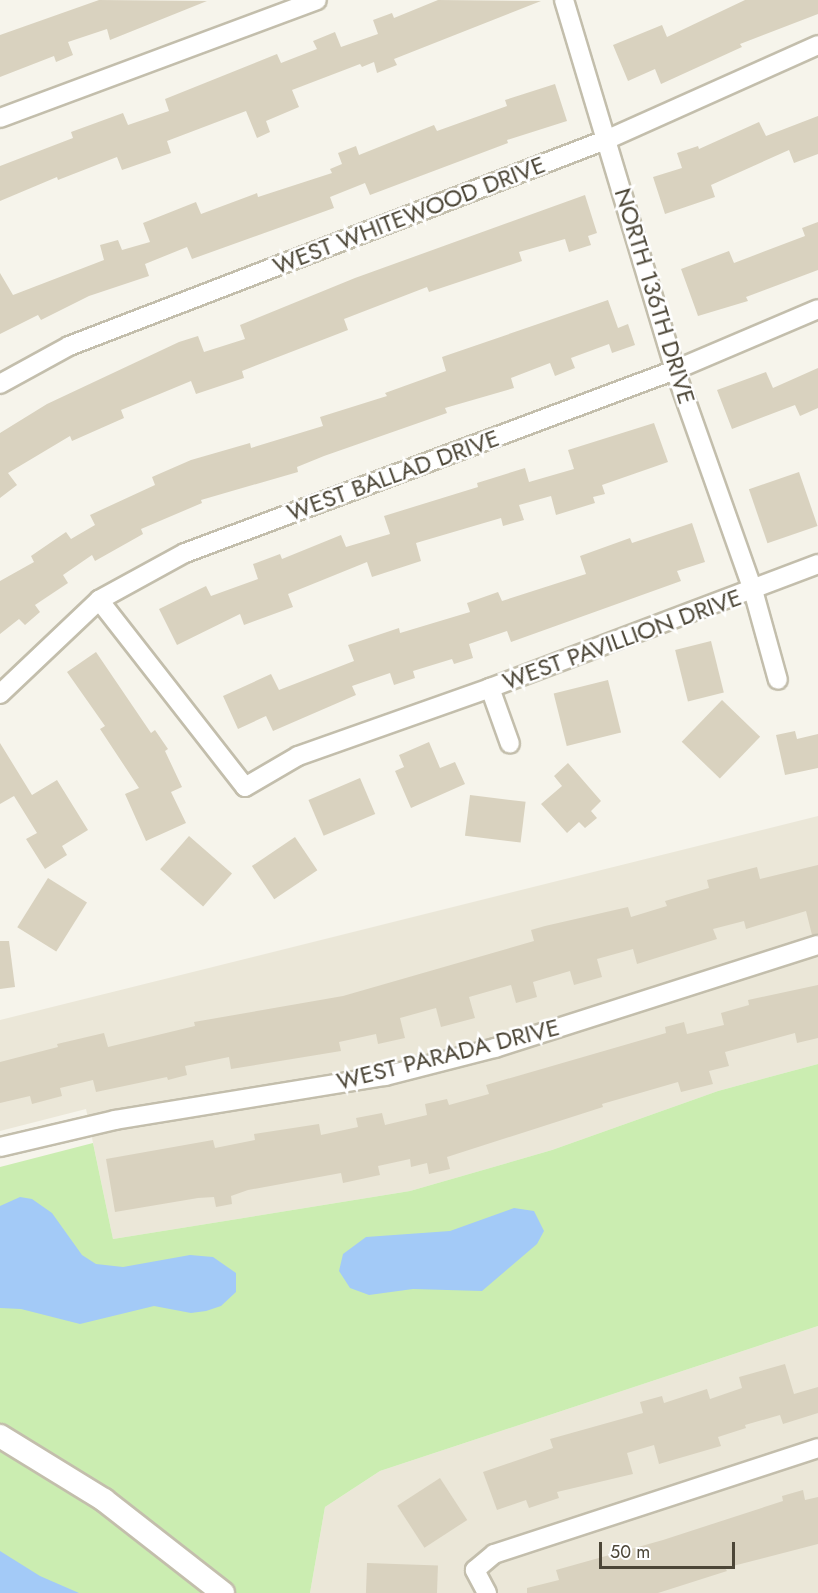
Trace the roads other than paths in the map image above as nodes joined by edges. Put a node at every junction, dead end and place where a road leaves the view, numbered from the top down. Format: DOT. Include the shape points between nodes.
graph roads {
  1 [pos="317,0"];
  2 [pos="564,0"];
  3 [pos="818,45"];
  4 [pos="0,118"];
  5 [pos="608,139"];
  6 [pos="818,309"];
  7 [pos="675,370"];
  8 [pos="0,384"];
  9 [pos="818,564"];
  10 [pos="753,590"];
  11 [pos="99,600"];
  12 [pos="778,680"];
  13 [pos="490,688"];
  14 [pos="0,694"];
  15 [pos="510,744"];
  16 [pos="818,945"];
  17 [pos="0,1148"];
  18 [pos="1,1437"];
  19 [pos="818,1448"];
  20 [pos="223,1593"];
  21 [pos="487,1593"];
  1 -- 4 [label="street"];
  2 -- 5 [label="street, NORTH 136TH DRIVE"];
  3 -- 5 [label="street, WEST WHITEWOOD DRIVE"];
  5 -- 7 [label="street, NORTH 136TH DRIVE"];
  5 -- 8 [label="street, WEST WHITEWOOD DRIVE" via="154,311 69,346"];
  6 -- 7 [label="street, WEST BALLAD DRIVE"];
  7 -- 10 [label="street, NORTH 136TH DRIVE"];
  7 -- 11 [label="street, WEST BALLAD DRIVE" via="185,553"];
  9 -- 10 [label="street, WEST PAVILLION DRIVE"];
  10 -- 12 [label="street, WEST PAVILLION DRIVE"];
  10 -- 13 [label="street, WEST PAVILLION DRIVE"];
  11 -- 13 [label="street, WEST PAVILLION DRIVE" via="245,787 298,756"];
  11 -- 14 [label="street, WEST BALLAD DRIVE"];
  13 -- 15 [label="street, WEST PAVILLION DRIVE"];
  16 -- 17 [label="street, WEST PARADA DRIVE" via="495,1048 396,1073 115,1120"];
  18 -- 20 [label="street" via="104,1500"];
  19 -- 21 [label="street" via="494,1554 475,1570"];
}
